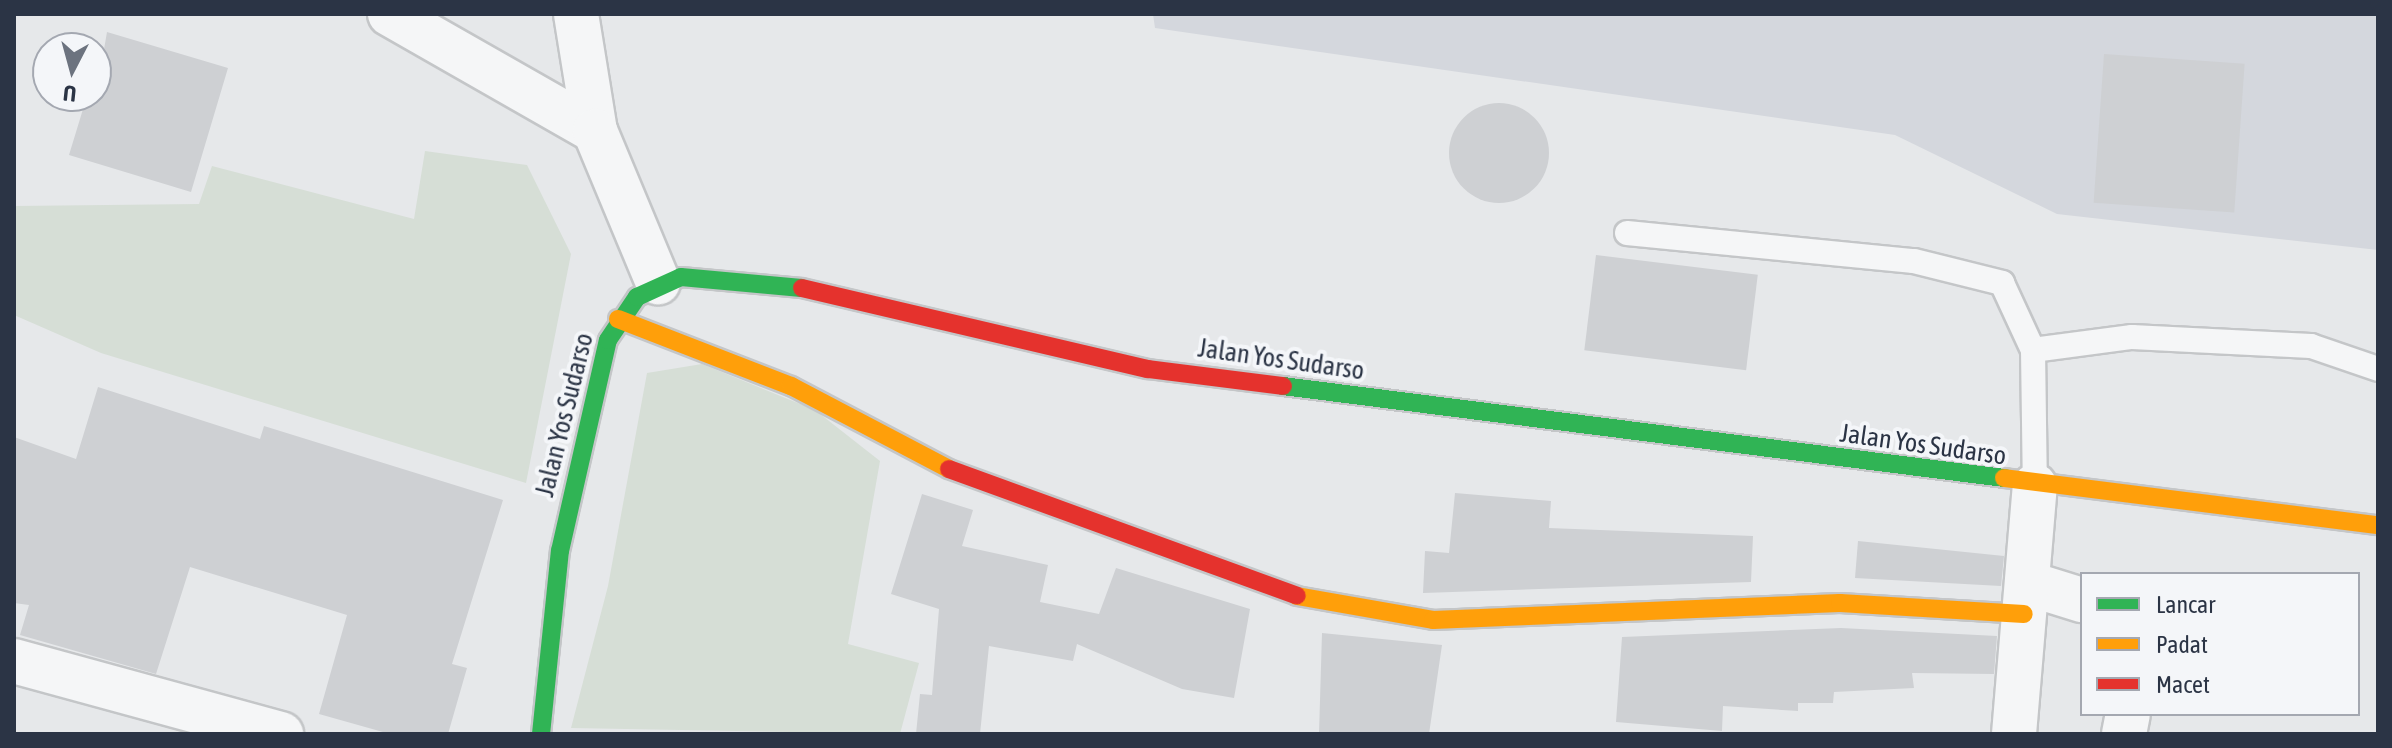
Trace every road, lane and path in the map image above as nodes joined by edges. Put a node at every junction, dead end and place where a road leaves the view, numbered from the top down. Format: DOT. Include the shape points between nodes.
graph roads {
  1 [pos="390,14"];
  2 [pos="576,14"];
  3 [pos="595,131"];
  4 [pos="1627,233"];
  5 [pos="658,282"];
  6 [pos="618,319"];
  7 [pos="2033,350"];
  8 [pos="2378,369"];
  9 [pos="2035,486"];
  10 [pos="2378,525"];
  11 [pos="2026,599"];
  12 [pos="2080,600"];
  13 [pos="14,661"];
  14 [pos="543,714"];
  15 [pos="281,734"];
  16 [pos="533,734"];
  17 [pos="541,734"];
  18 [pos="2014,734"];
  1 -- 3 [label="street"];
  2 -- 3 [label="street"];
  3 -- 5 [label="street"];
  4 -- 7 [label="lane" via="1914,261 1992,278 2013,294"];
  5 -- 6 [label="main road, Jalan Yos Sudarso"];
  5 -- 9 [label="main road, Jalan Yos Sudarso" via="710,277 809,289 1148,369"];
  6 -- 11 [label="main road" via="791,386 936,464 1312,602 1433,620"];
  6 -- 14 [label="main road, Jalan Yos Sudarso" via="560,551"];
  7 -- 8 [label="lane" via="2132,337 2311,346"];
  7 -- 9 [label="lane"];
  9 -- 10 [label="main road, Jalan Yos Sudarso"];
  9 -- 11 [label="street"];
  11 -- 12 [label="street"];
  11 -- 18 [label="street"];
  13 -- 15 [label="street"];
  14 -- 16 [label="main road"];
  14 -- 17 [label="main road, Jalan Yos Sudarso"];
}
